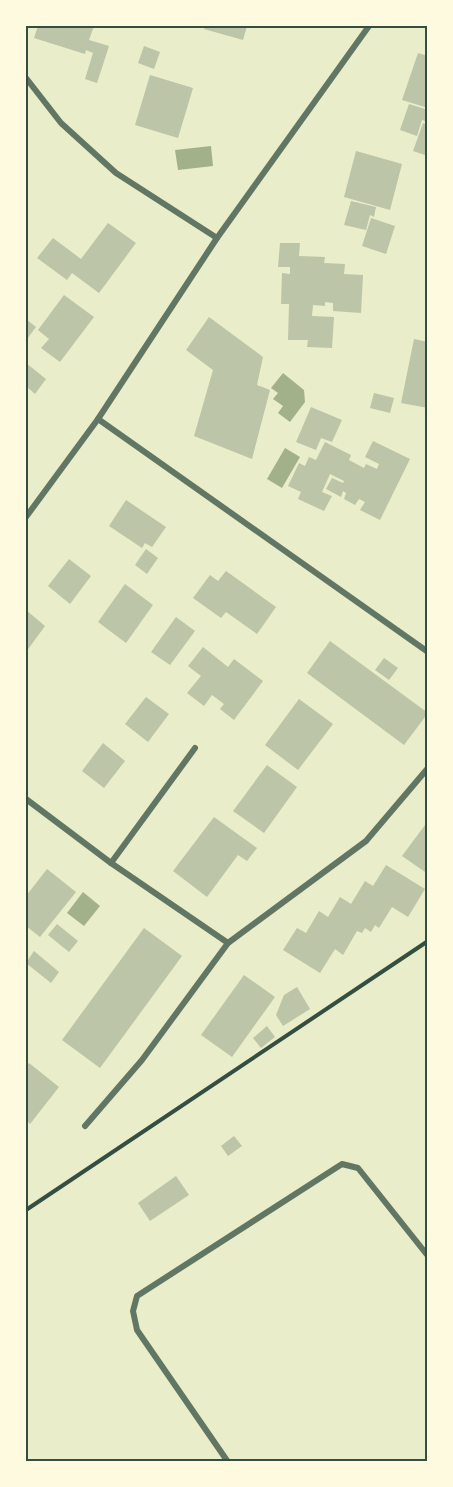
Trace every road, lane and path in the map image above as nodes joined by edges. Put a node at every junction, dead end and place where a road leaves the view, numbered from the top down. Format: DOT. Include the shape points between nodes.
graph roads {
  1 [pos="369,26"];
  2 [pos="26,78"];
  3 [pos="217,237"];
  4 [pos="99,419"];
  5 [pos="26,516"];
  6 [pos="428,652"];
  7 [pos="195,748"];
  8 [pos="428,768"];
  9 [pos="26,799"];
  10 [pos="111,863"];
  11 [pos="428,941"];
  12 [pos="228,943"];
  13 [pos="85,1126"];
  14 [pos="26,1210"];
  15 [pos="428,1256"];
  16 [pos="228,1461"];
  1 -- 3 [label="street"];
  2 -- 3 [label="street" via="61,123 116,173"];
  3 -- 4 [label="street"];
  4 -- 5 [label="street"];
  4 -- 6 [label="street"];
  7 -- 10 [label="street"];
  8 -- 12 [label="street" via="366,841"];
  9 -- 10 [label="street"];
  10 -- 12 [label="street"];
  11 -- 14 [label="path"];
  12 -- 13 [label="street" via="142,1060"];
  15 -- 16 [label="street" via="358,1168 342,1164 137,1296 133,1311 137,1330"];
}
